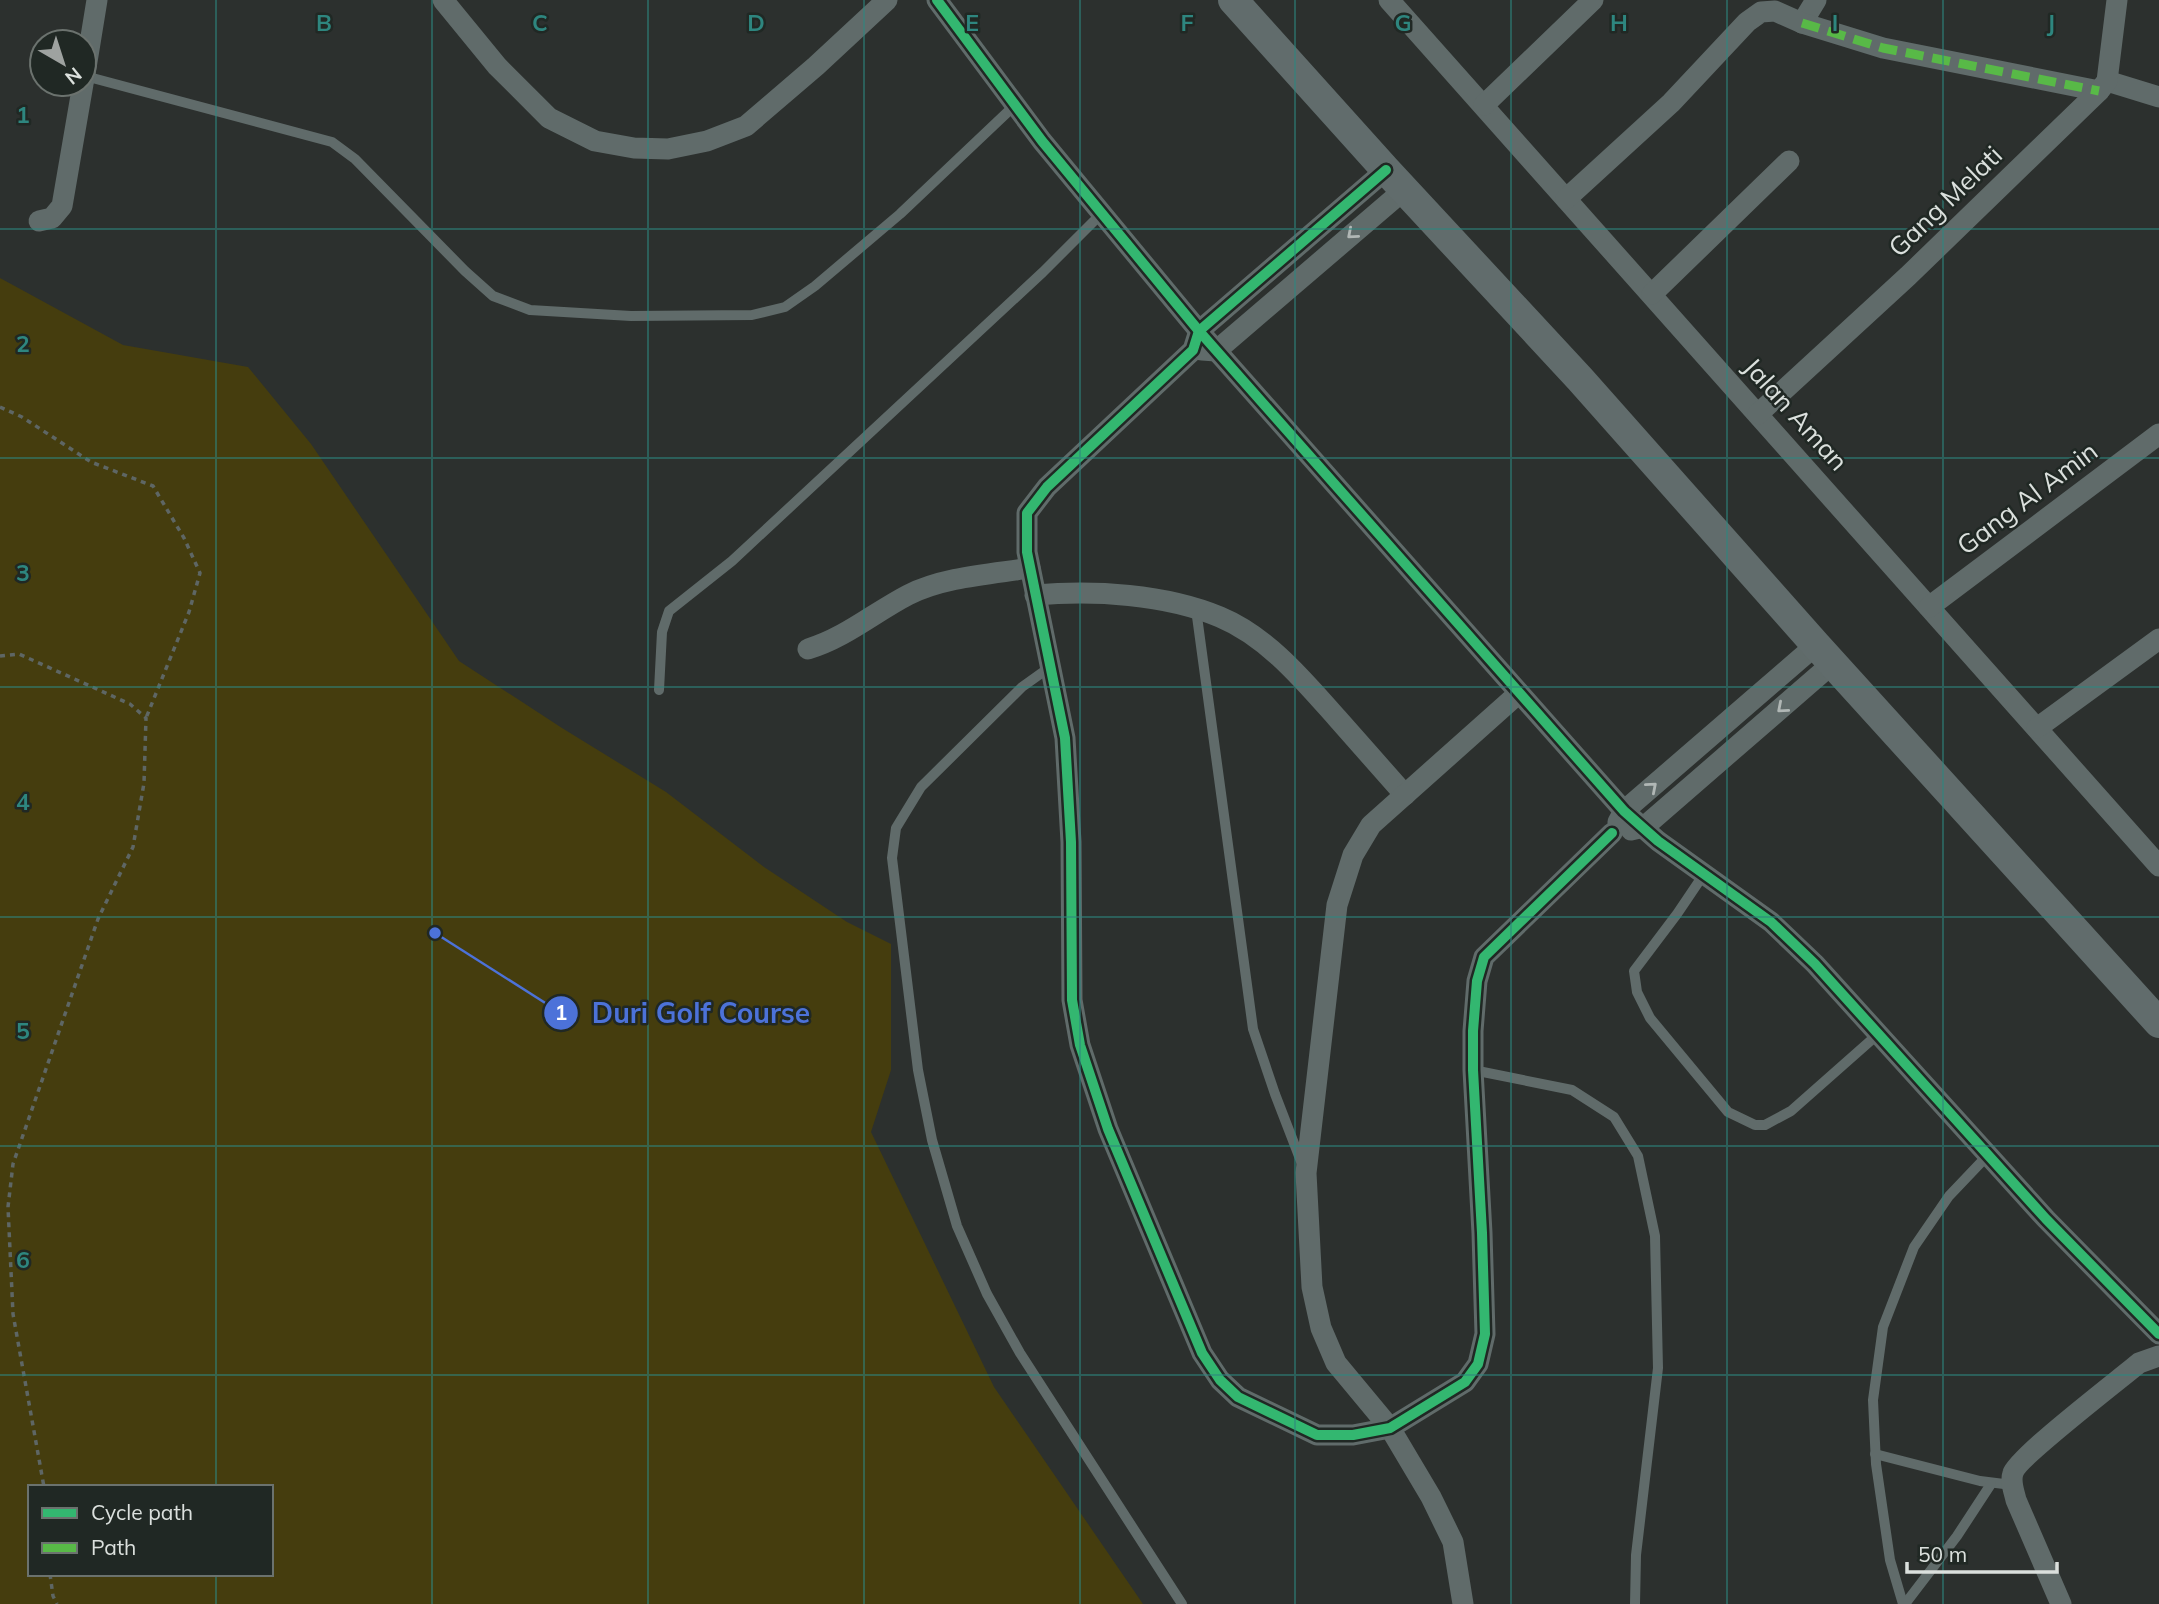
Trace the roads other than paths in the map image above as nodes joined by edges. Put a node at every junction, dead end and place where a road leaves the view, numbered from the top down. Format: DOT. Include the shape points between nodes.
graph roads {
  1 [pos="97,0"];
  2 [pos="443,0"];
  3 [pos="887,0"];
  4 [pos="937,0"];
  5 [pos="1233,0"];
  6 [pos="1389,0"];
  7 [pos="1593,0"];
  8 [pos="1816,0"];
  9 [pos="2117,0"];
  10 [pos="1802,23"];
  11 [pos="92,28"];
  12 [pos="98,84"];
  13 [pos="2103,86"];
  14 [pos="2159,97"];
  15 [pos="81,98"];
  16 [pos="1484,104"];
  17 [pos="1014,106"];
  18 [pos="1789,161"];
  19 [pos="1395,180"];
  20 [pos="1566,199"];
  21 [pos="1101,214"];
  22 [pos="39,221"];
  23 [pos="1652,294"];
  24 [pos="1196,341"];
  25 [pos="1216,351"];
  26 [pos="1758,414"];
  27 [pos="2159,434"];
  28 [pos="1030,568"];
  29 [pos="1035,595"];
  30 [pos="1929,607"];
  31 [pos="1196,609"];
  32 [pos="2159,639"];
  33 [pos="808,649"];
  34 [pos="1825,654"];
  35 [pos="1050,667"];
  36 [pos="659,690"];
  37 [pos="1519,693"];
  38 [pos="2037,728"];
  39 [pos="1405,795"];
  40 [pos="1624,811"];
  41 [pos="1644,827"];
  42 [pos="1612,833"];
  43 [pos="2158,862"];
  44 [pos="1704,874"];
  45 [pos="2159,1023"];
  46 [pos="1877,1035"];
  47 [pos="1473,1069"];
  48 [pos="1988,1155"];
  49 [pos="1306,1173"];
  50 [pos="2157,1328"];
  51 [pos="2149,1359"];
  52 [pos="1390,1427"];
  53 [pos="1875,1454"];
  54 [pos="2002,1484"];
  55 [pos="1182,1604"];
  56 [pos="1463,1604"];
  57 [pos="1635,1604"];
  58 [pos="1904,1604"];
  59 [pos="2061,1604"];
  1 -- 11 [label="street"];
  2 -- 3 [label="street" via="497,66 549,118 595,141 668,149 746,126"];
  4 -- 17 [label="street"];
  5 -- 19 [label="street"];
  6 -- 16 [label="street, Jalan Aman"];
  7 -- 16 [label="street"];
  8 -- 10 [label="street"];
  9 -- 13 [label="street"];
  10 -- 13 [label="street" via="1884,48"];
  10 -- 20 [label="street" via="1775,11 1761,12 1747,22 1671,103"];
  12 -- 17 [label="lane" via="332,142 355,159 493,296 530,310 631,316 752,315 785,307 900,214"];
  13 -- 14 [label="street"];
  13 -- 26 [label="street, Gang Melati"];
  15 -- 22 [label="street" via="62,206 52,218"];
  16 -- 20 [label="street, Jalan Aman"];
  17 -- 21 [label="street"];
  18 -- 23 [label="street"];
  19 -- 24 [label="street"];
  19 -- 25 [label="street, one-way"];
  19 -- 34 [label="street"];
  20 -- 23 [label="street, Jalan Aman"];
  21 -- 24 [label="street"];
  21 -- 36 [label="lane" via="742,551 669,611 662,632"];
  23 -- 26 [label="street, Jalan Aman"];
  24 -- 25 [label="street"];
  24 -- 28 [label="street" via="1035,502 1027,513"];
  25 -- 37 [label="street"];
  26 -- 30 [label="street, Jalan Aman"];
  27 -- 30 [label="street, Gang Al Amin"];
  28 -- 29 [label="street"];
  28 -- 33 [label="street" via="911,593 856,627"];
  29 -- 31 [label="street" via="1076,592 1142,597"];
  29 -- 35 [label="street"];
  30 -- 38 [label="street, Jalan Aman"];
  31 -- 39 [label="street" via="1255,637 1296,671"];
  31 -- 49 [label="lane" via="1253,1029"];
  32 -- 38 [label="street"];
  40 -- 34 [label="street, one-way"];
  34 -- 41 [label="street, one-way"];
  34 -- 45 [label="street"];
  35 -- 52 [label="street" via="1065,738 1072,842 1072,1000 1080,1045 1108,1129 1202,1353 1238,1397 1317,1435 1353,1435"];
  35 -- 55 [label="lane" via="1022,687 920,787 896,828 892,858 918,1070 957,1226 987,1294"];
  37 -- 39 [label="street"];
  37 -- 40 [label="street"];
  38 -- 43 [label="street, Jalan Aman"];
  39 -- 49 [label="street" via="1371,825 1353,855 1337,905"];
  40 -- 41 [label="street"];
  40 -- 42 [label="street"];
  41 -- 42 [label="street"];
  41 -- 44 [label="street"];
  42 -- 47 [label="street" via="1484,957 1477,981"];
  44 -- 46 [label="street" via="1771,922"];
  44 -- 46 [label="lane" via="1634,971 1637,992 1650,1018 1728,1112 1765,1125 1791,1111"];
  46 -- 48 [label="street"];
  47 -- 52 [label="street" via="1485,1334 1478,1364 1465,1382"];
  47 -- 57 [label="lane" via="1572,1090 1614,1117 1638,1156 1655,1236 1658,1368 1636,1555"];
  48 -- 50 [label="street" via="2128,1304"];
  48 -- 53 [label="lane" via="1949,1196 1914,1247 1883,1327 1873,1400"];
  49 -- 52 [label="street" via="1312,1287 1321,1328 1336,1363"];
  50 -- 51 [label="street"];
  51 -- 54 [label="street" via="2030,1452"];
  52 -- 56 [label="street" via="1453,1542"];
  53 -- 54 [label="lane"];
  53 -- 58 [label="lane" via="1890,1560"];
  54 -- 58 [label="lane"];
  54 -- 59 [label="street" via="2016,1500"];
}
